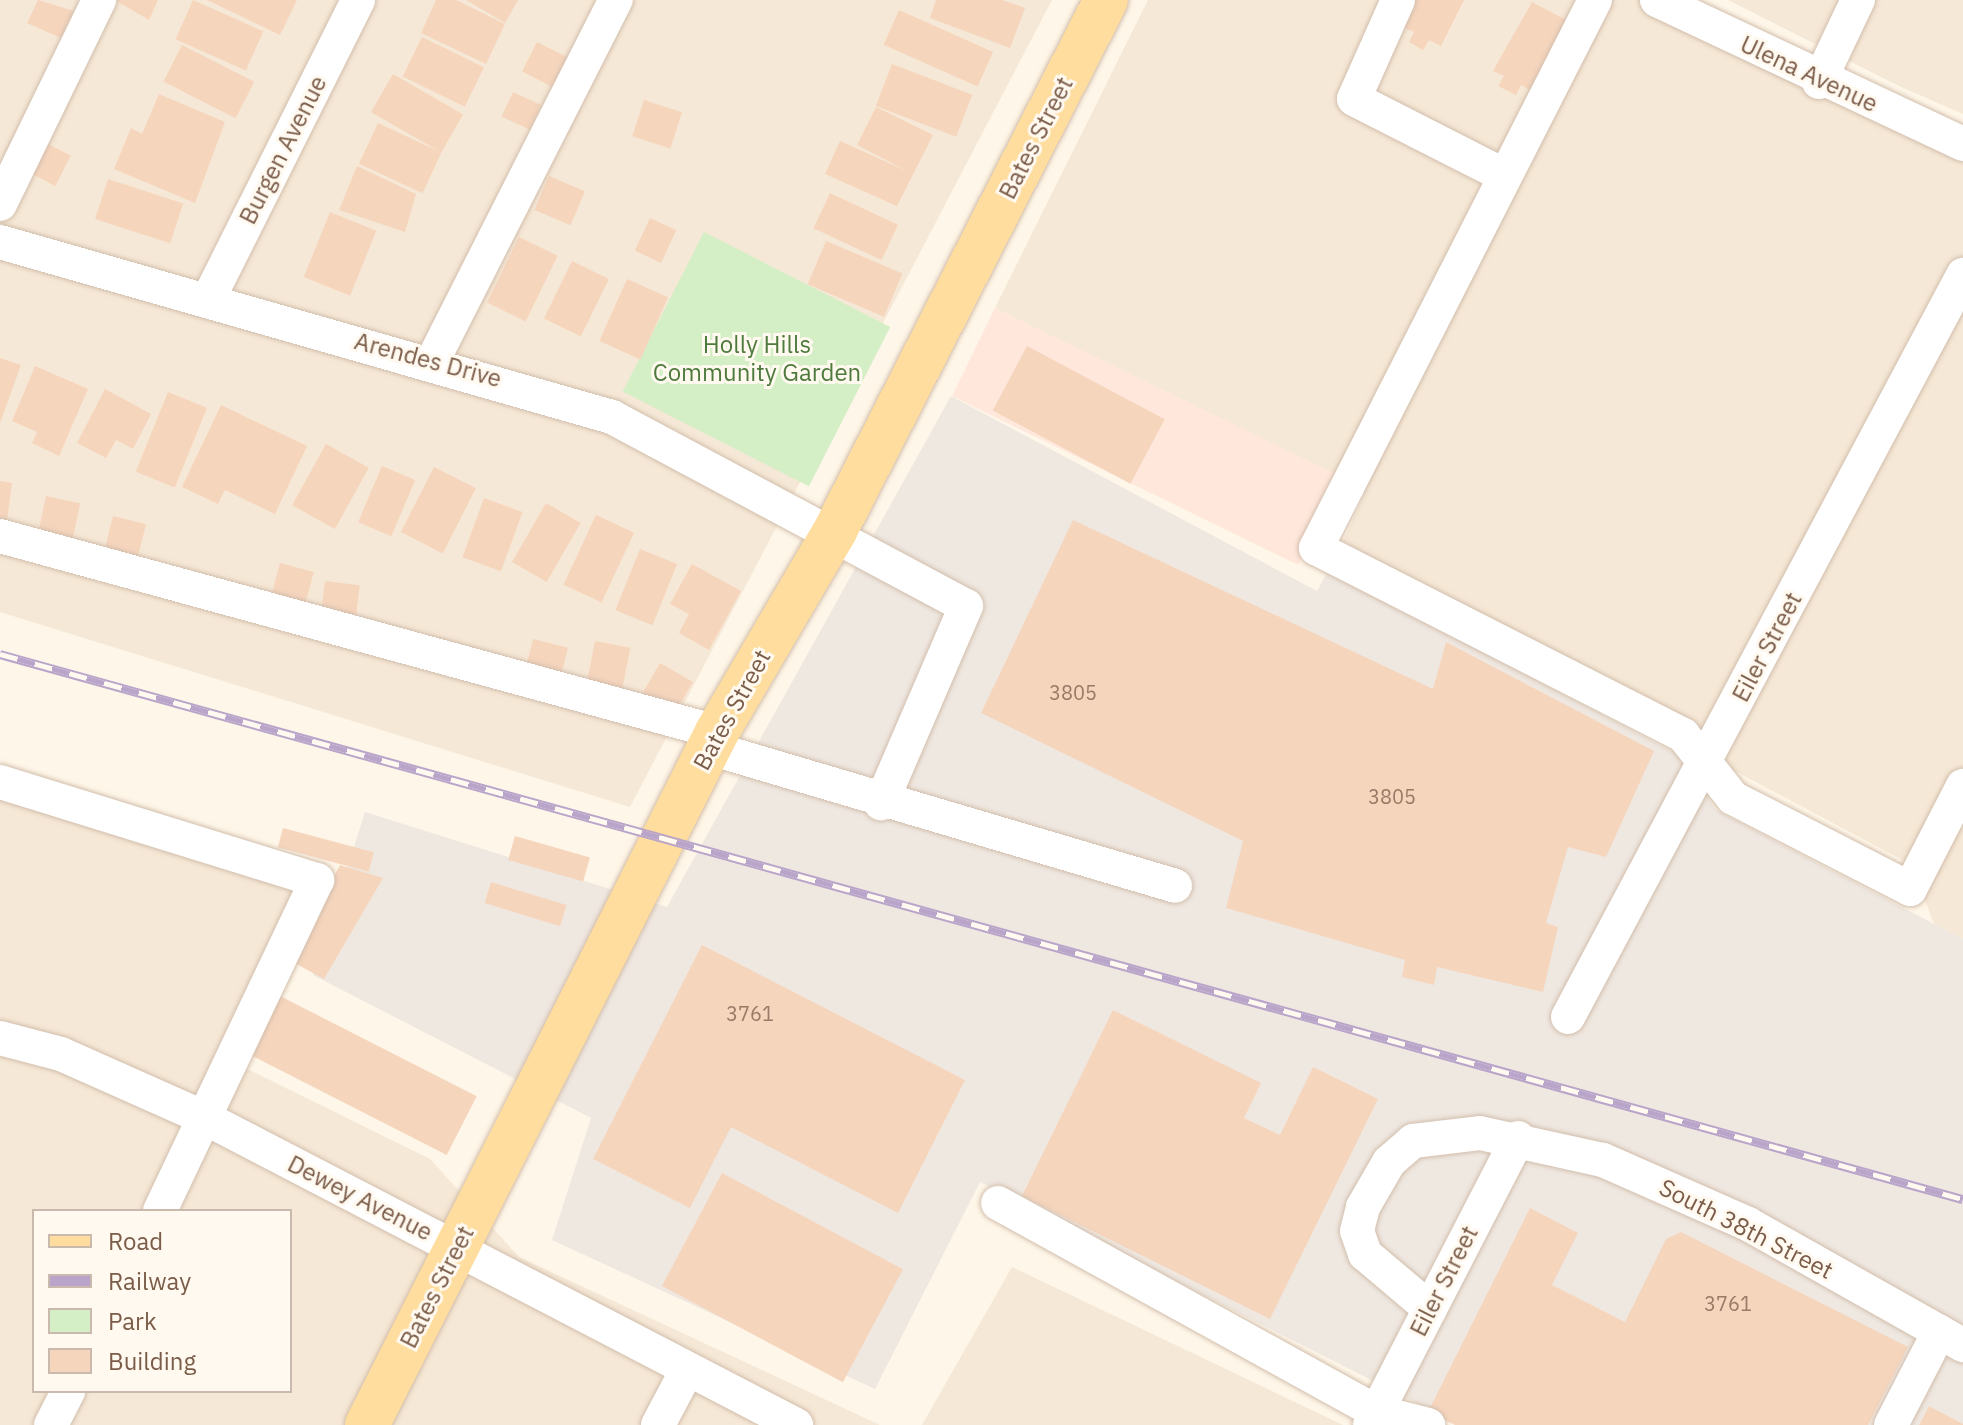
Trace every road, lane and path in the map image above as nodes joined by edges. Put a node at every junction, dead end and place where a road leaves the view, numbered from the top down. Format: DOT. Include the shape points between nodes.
graph roads {
  1 [pos="99,0"];
  2 [pos="358,0"];
  3 [pos="616,0"];
  4 [pos="1106,0"];
  5 [pos="1398,0"];
  6 [pos="1595,0"];
  7 [pos="1657,0"];
  8 [pos="1858,0"];
  9 [pos="1819,82"];
  10 [pos="1963,144"];
  11 [pos="1505,176"];
  12 [pos="0,204"];
  13 [pos="0,242"];
  14 [pos="1963,275"];
  15 [pos="208,300"];
  16 [pos="433,360"];
  17 [pos="835,531"];
  18 [pos="0,536"];
  19 [pos="713,740"];
  20 [pos="1706,763"];
  21 [pos="0,782"];
  22 [pos="1963,786"];
  23 [pos="881,803"];
  24 [pos="1175,886"];
  25 [pos="1568,1017"];
  26 [pos="0,1038"];
  27 [pos="207,1119"];
  28 [pos="1518,1138"];
  29 [pos="998,1203"];
  30 [pos="161,1209"];
  31 [pos="457,1248"];
  32 [pos="1430,1309"];
  33 [pos="1951,1339"];
  34 [pos="687,1370"];
  35 [pos="67,1393"];
  36 [pos="1374,1419"];
  37 [pos="51,1425"];
  38 [pos="367,1425"];
  39 [pos="658,1425"];
  40 [pos="796,1425"];
  41 [pos="1428,1425"];
  42 [pos="1891,1425"];
  1 -- 12 [label="street"];
  2 -- 15 [label="street, Burgen Avenue"];
  3 -- 16 [label="street"];
  4 -- 17 [label="main road, Bates Street"];
  5 -- 11 [label="street" via="1354,99"];
  6 -- 11 [label="street"];
  7 -- 9 [label="street, Ulena Avenue"];
  8 -- 9 [label="street"];
  9 -- 10 [label="street, Ulena Avenue"];
  11 -- 20 [label="street" via="1316,548 1683,735"];
  13 -- 15 [label="street, Arendes Drive"];
  14 -- 20 [label="street, Eiler Street"];
  15 -- 16 [label="street, Arendes Drive"];
  16 -- 17 [label="street, Arendes Drive" via="612,417"];
  17 -- 19 [label="main road, Bates Street"];
  17 -- 23 [label="street, Arendes Drive" via="966,606"];
  18 -- 19 [label="street"];
  19 -- 23 [label="street"];
  19 -- 31 [label="main road, Bates Street"];
  20 -- 22 [label="street" via="1733,798 1910,889"];
  20 -- 25 [label="street, Eiler Street"];
  21 -- 27 [label="street" via="317,880"];
  23 -- 24 [label="street"];
  26 -- 27 [label="street, Dewey Avenue" via="61,1054"];
  27 -- 30 [label="street"];
  27 -- 31 [label="street, Dewey Avenue"];
  28 -- 32 [label="street, Eiler Street"];
  28 -- 32 [label="street, South 38th Street" via="1480,1133 1413,1141 1389,1162 1363,1207 1357,1231 1365,1254"];
  28 -- 33 [label="street, South 38th Street" via="1603,1160 1748,1224"];
  29 -- 36 [label="street"];
  31 -- 34 [label="street, Dewey Avenue"];
  31 -- 38 [label="main road, Bates Street"];
  32 -- 36 [label="street, Eiler Street"];
  33 -- 42 [label="street"];
  34 -- 39 [label="street"];
  34 -- 40 [label="street, Dewey Avenue"];
  35 -- 37 [label="street"];
  36 -- 41 [label="street"];
}
